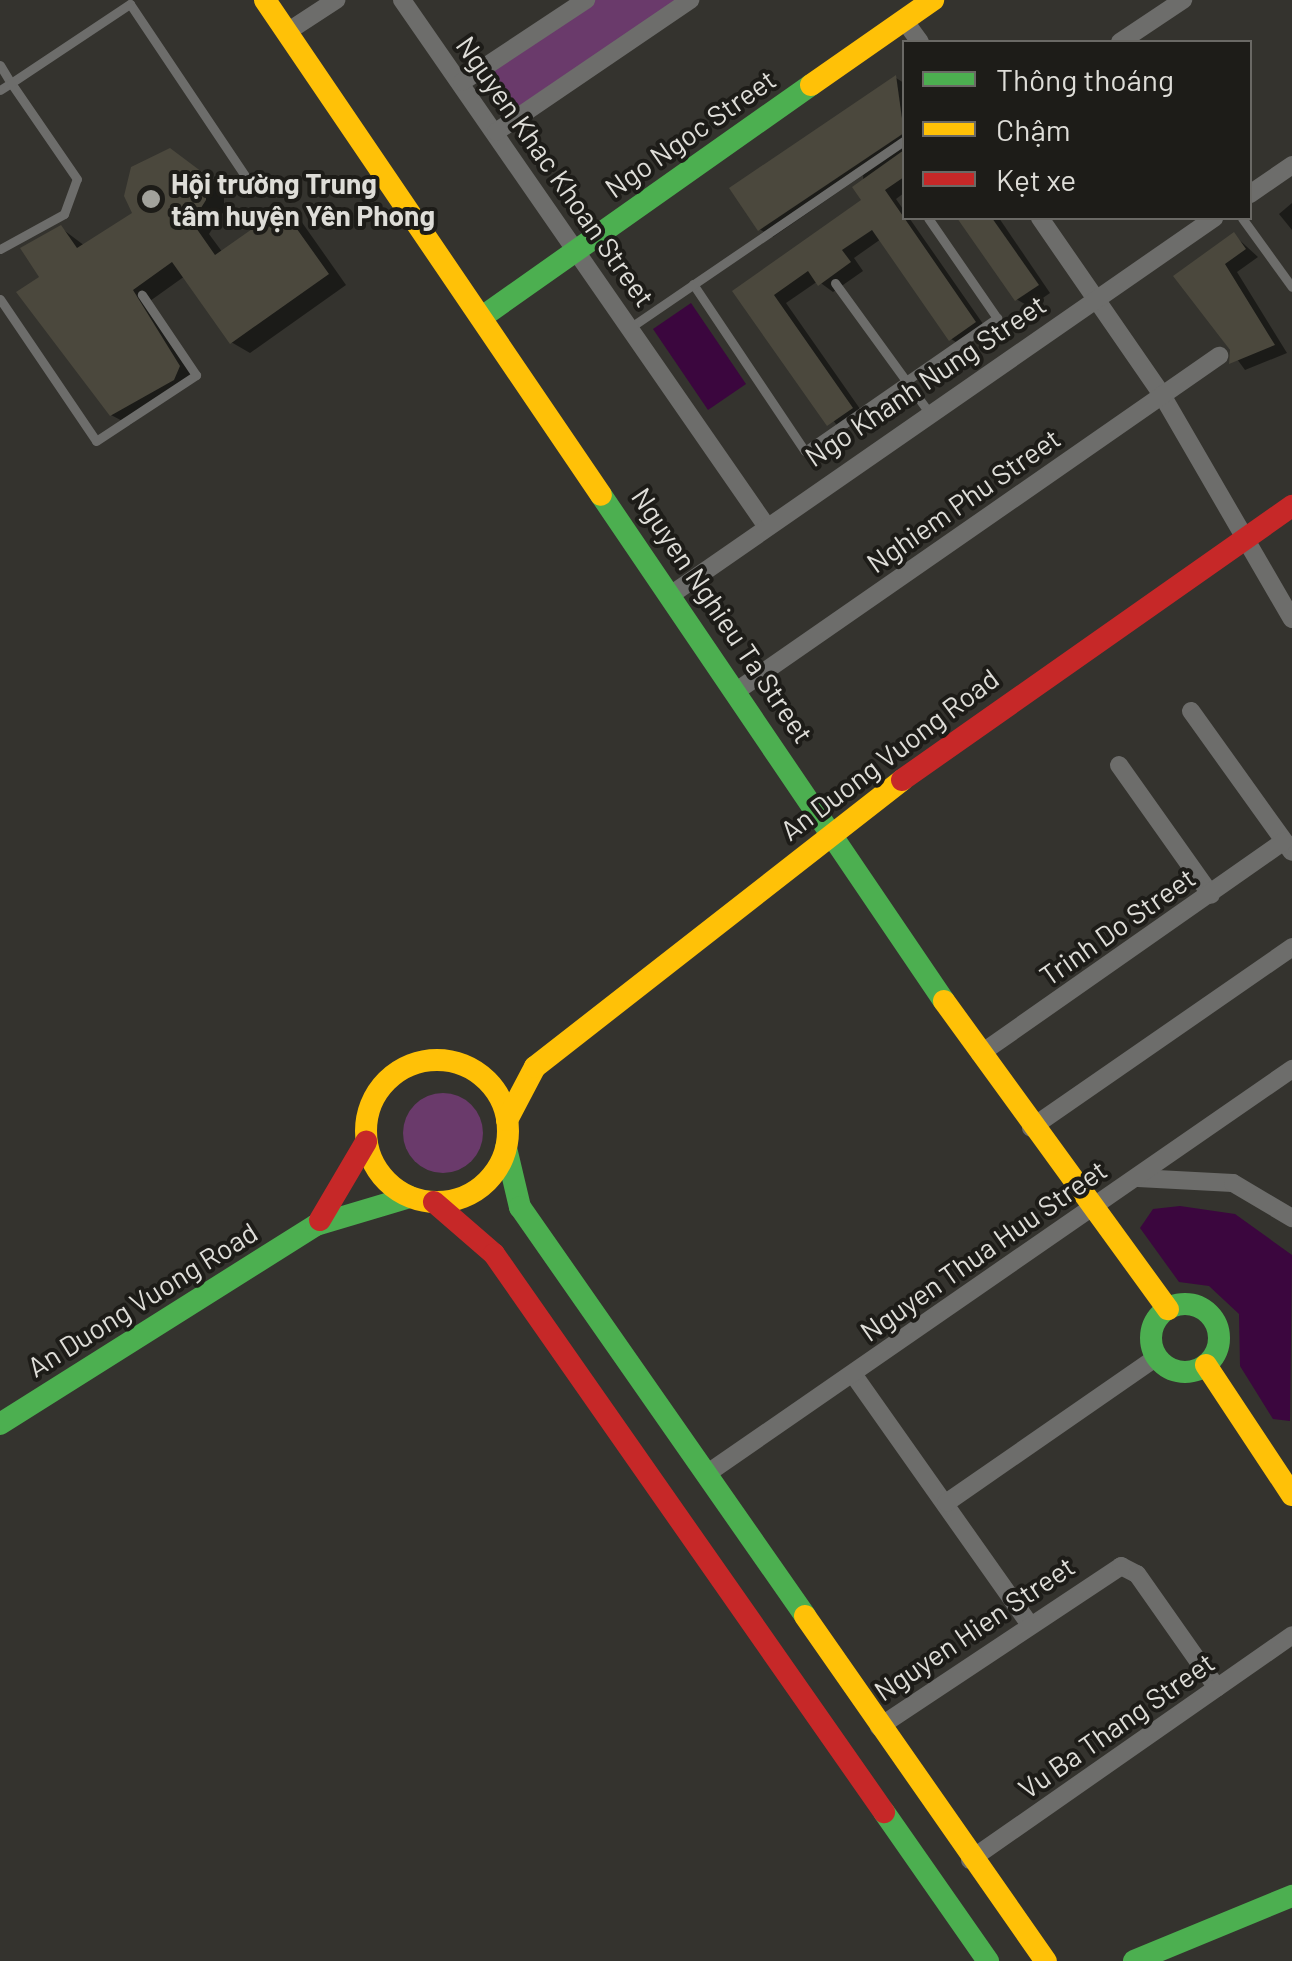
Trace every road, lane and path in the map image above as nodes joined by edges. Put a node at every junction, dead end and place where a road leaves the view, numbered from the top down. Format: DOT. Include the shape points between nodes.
graph roads {
  1 [pos="266,0"];
  2 [pos="336,0"];
  3 [pos="402,0"];
  4 [pos="586,0"];
  5 [pos="690,0"];
  6 [pos="933,0"];
  7 [pos="1183,0"];
  8 [pos="904,20"];
  9 [pos="287,32"];
  10 [pos="919,40"];
  11 [pos="1123,40"];
  12 [pos="0,65"];
  13 [pos="462,82"];
  14 [pos="12,83"];
  15 [pos="0,90"];
  16 [pos="496,132"];
  17 [pos="902,142"];
  18 [pos="1292,165"];
  19 [pos="247,179"];
  20 [pos="1252,193"];
  21 [pos="929,220"];
  22 [pos="1041,220"];
  23 [pos="1211,220"];
  24 [pos="1243,220"];
  25 [pos="0,249"];
  26 [pos="578,249"];
  27 [pos="834,282"];
  28 [pos="693,284"];
  29 [pos="1292,286"];
  30 [pos="142,295"];
  31 [pos="1094,297"];
  32 [pos="0,300"];
  33 [pos="482,316"];
  34 [pos="630,327"];
  35 [pos="1219,356"];
  36 [pos="907,382"];
  37 [pos="1162,395"];
  38 [pos="928,412"];
  39 [pos="1288,517"];
  40 [pos="765,524"];
  41 [pos="1246,538"];
  42 [pos="672,594"];
  43 [pos="1292,619"];
  44 [pos="738,690"];
  45 [pos="1191,711"];
  46 [pos="1119,766"];
  47 [pos="834,831"];
  48 [pos="1288,847"];
  49 [pos="1212,894"];
  50 [pos="1292,947"];
  51 [pos="980,1054"];
  52 [pos="463,1064"];
  53 [pos="535,1067"];
  54 [pos="1292,1069"];
  55 [pos="507,1120"];
  56 [pos="1032,1128"];
  57 [pos="366,1142"];
  58 [pos="506,1148"];
  59 [pos="1135,1178"];
  60 [pos="410,1197"];
  61 [pos="434,1202"];
  62 [pos="1089,1211"];
  63 [pos="1292,1218"];
  64 [pos="316,1225"];
  65 [pos="1168,1309"];
  66 [pos="1157,1357"];
  67 [pos="1206,1365"];
  68 [pos="853,1374"];
  69 [pos="0,1424"];
  70 [pos="1285,1470"];
  71 [pos="705,1476"];
  72 [pos="1292,1495"];
  73 [pos="946,1503"];
  74 [pos="1028,1622"];
  75 [pos="1292,1635"];
  76 [pos="1218,1688"];
  77 [pos="878,1726"];
  78 [pos="970,1860"];
  79 [pos="1292,1896"];
  80 [pos="988,1961"];
  81 [pos="1046,1961"];
  82 [pos="1134,1961"];
  1 -- 9 [label="main road, Nguyen Nghieu Ta Street"];
  2 -- 9 [label="street"];
  3 -- 13 [label="street, Nguyen Khac Khoan Street"];
  4 -- 13 [label="street"];
  5 -- 16 [label="street"];
  6 -- 8 [label="main road, Ngo Ngoc Street"];
  7 -- 11 [label="street"];
  8 -- 10 [label="street"];
  8 -- 26 [label="main road, Ngo Ngoc Street"];
  9 -- 33 [label="main road, Nguyen Nghieu Ta Street"];
  12 -- 14 [label="lane"];
  13 -- 16 [label="street, Nguyen Khac Khoan Street"];
  14 -- 15 [label="lane"];
  14 -- 19 [label="lane" via="130,4"];
  14 -- 25 [label="lane" via="77,179 64,214"];
  16 -- 26 [label="street, Nguyen Khac Khoan Street"];
  17 -- 28 [label="lane"];
  18 -- 20 [label="street"];
  21 -- 36 [label="lane" via="997,318"];
  22 -- 31 [label="street"];
  23 -- 31 [label="street, Ngo Khanh Nung Street"];
  24 -- 29 [label="lane"];
  26 -- 33 [label="main road, Ngo Ngoc Street"];
  26 -- 34 [label="street, Nguyen Khac Khoan Street"];
  27 -- 36 [label="lane"];
  28 -- 34 [label="lane"];
  28 -- 36 [label="lane" via="805,450"];
  30 -- 32 [label="lane" via="196,376 96,441"];
  31 -- 37 [label="street"];
  31 -- 38 [label="street, Ngo Khanh Nung Street"];
  33 -- 42 [label="main road, Nguyen Nghieu Ta Street"];
  34 -- 40 [label="street, Nguyen Khac Khoan Street"];
  35 -- 37 [label="street, Nghiem Phu Street"];
  36 -- 38 [label="lane"];
  37 -- 41 [label="street"];
  37 -- 44 [label="street, Nghiem Phu Street"];
  38 -- 40 [label="street, Ngo Khanh Nung Street"];
  39 -- 41 [label="main road, An Duong Vuong Road"];
  40 -- 42 [label="street, Ngo Khanh Nung Street"];
  41 -- 43 [label="street"];
  41 -- 47 [label="main road, An Duong Vuong Road" via="1049,670"];
  42 -- 44 [label="main road, Nguyen Nghieu Ta Street"];
  44 -- 47 [label="main road, Nguyen Nghieu Ta Street"];
  45 -- 48 [label="street"];
  46 -- 49 [label="street"];
  47 -- 51 [label="main road, Nguyen Nghieu Ta Street"];
  47 -- 53 [label="main road, An Duong Vuong Road"];
  48 -- 49 [label="street, Trinh Do Street"];
  49 -- 51 [label="street, Trinh Do Street"];
  50 -- 56 [label="street"];
  51 -- 56 [label="main road, Nguyen Nghieu Ta Street"];
  52 -- 53 [label="main road"];
  52 -- 55 [label="main road" via="492,1086"];
  52 -- 57 [label="main road" via="426,1061 392,1075 371,1106"];
  53 -- 55 [label="main road, An Duong Vuong Road"];
  54 -- 59 [label="street, Nguyen Thua Huu Street"];
  55 -- 58 [label="main road"];
  56 -- 62 [label="main road, Nguyen Nghieu Ta Street"];
  57 -- 60 [label="main road" via="389,1184"];
  57 -- 64 [label="main road, An Duong Vuong Road"];
  58 -- 61 [label="main road" via="486,1182"];
  58 -- 71 [label="main road" via="520,1207"];
  59 -- 62 [label="street, Nguyen Thua Huu Street"];
  59 -- 63 [label="street" via="1233,1183"];
  60 -- 61 [label="main road"];
  60 -- 64 [label="main road, An Duong Vuong Road" via="349,1208"];
  61 -- 80 [label="main road" via="494,1254"];
  62 -- 65 [label="main road, Nguyen Nghieu Ta Street"];
  62 -- 68 [label="street, Nguyen Thua Huu Street"];
  64 -- 69 [label="main road, An Duong Vuong Road"];
  65 -- 66 [label="main road" via="1152,1331"];
  65 -- 67 [label="main road" via="1188,1304 1214,1319 1219,1338"];
  66 -- 67 [label="main road" via="1180,1372"];
  66 -- 73 [label="street"];
  67 -- 70 [label="main road"];
  68 -- 71 [label="street, Nguyen Thua Huu Street"];
  68 -- 73 [label="street"];
  70 -- 72 [label="main road"];
  71 -- 77 [label="main road"];
  73 -- 74 [label="street"];
  74 -- 76 [label="street, Nguyen Hien Street" via="1111,1569 1128,1568"];
  74 -- 77 [label="street, Nguyen Hien Street"];
  75 -- 76 [label="street, Vu Ba Thang Street"];
  76 -- 78 [label="street, Vu Ba Thang Street"];
  77 -- 78 [label="main road"];
  78 -- 81 [label="main road"];
  79 -- 82 [label="main road"];
}
